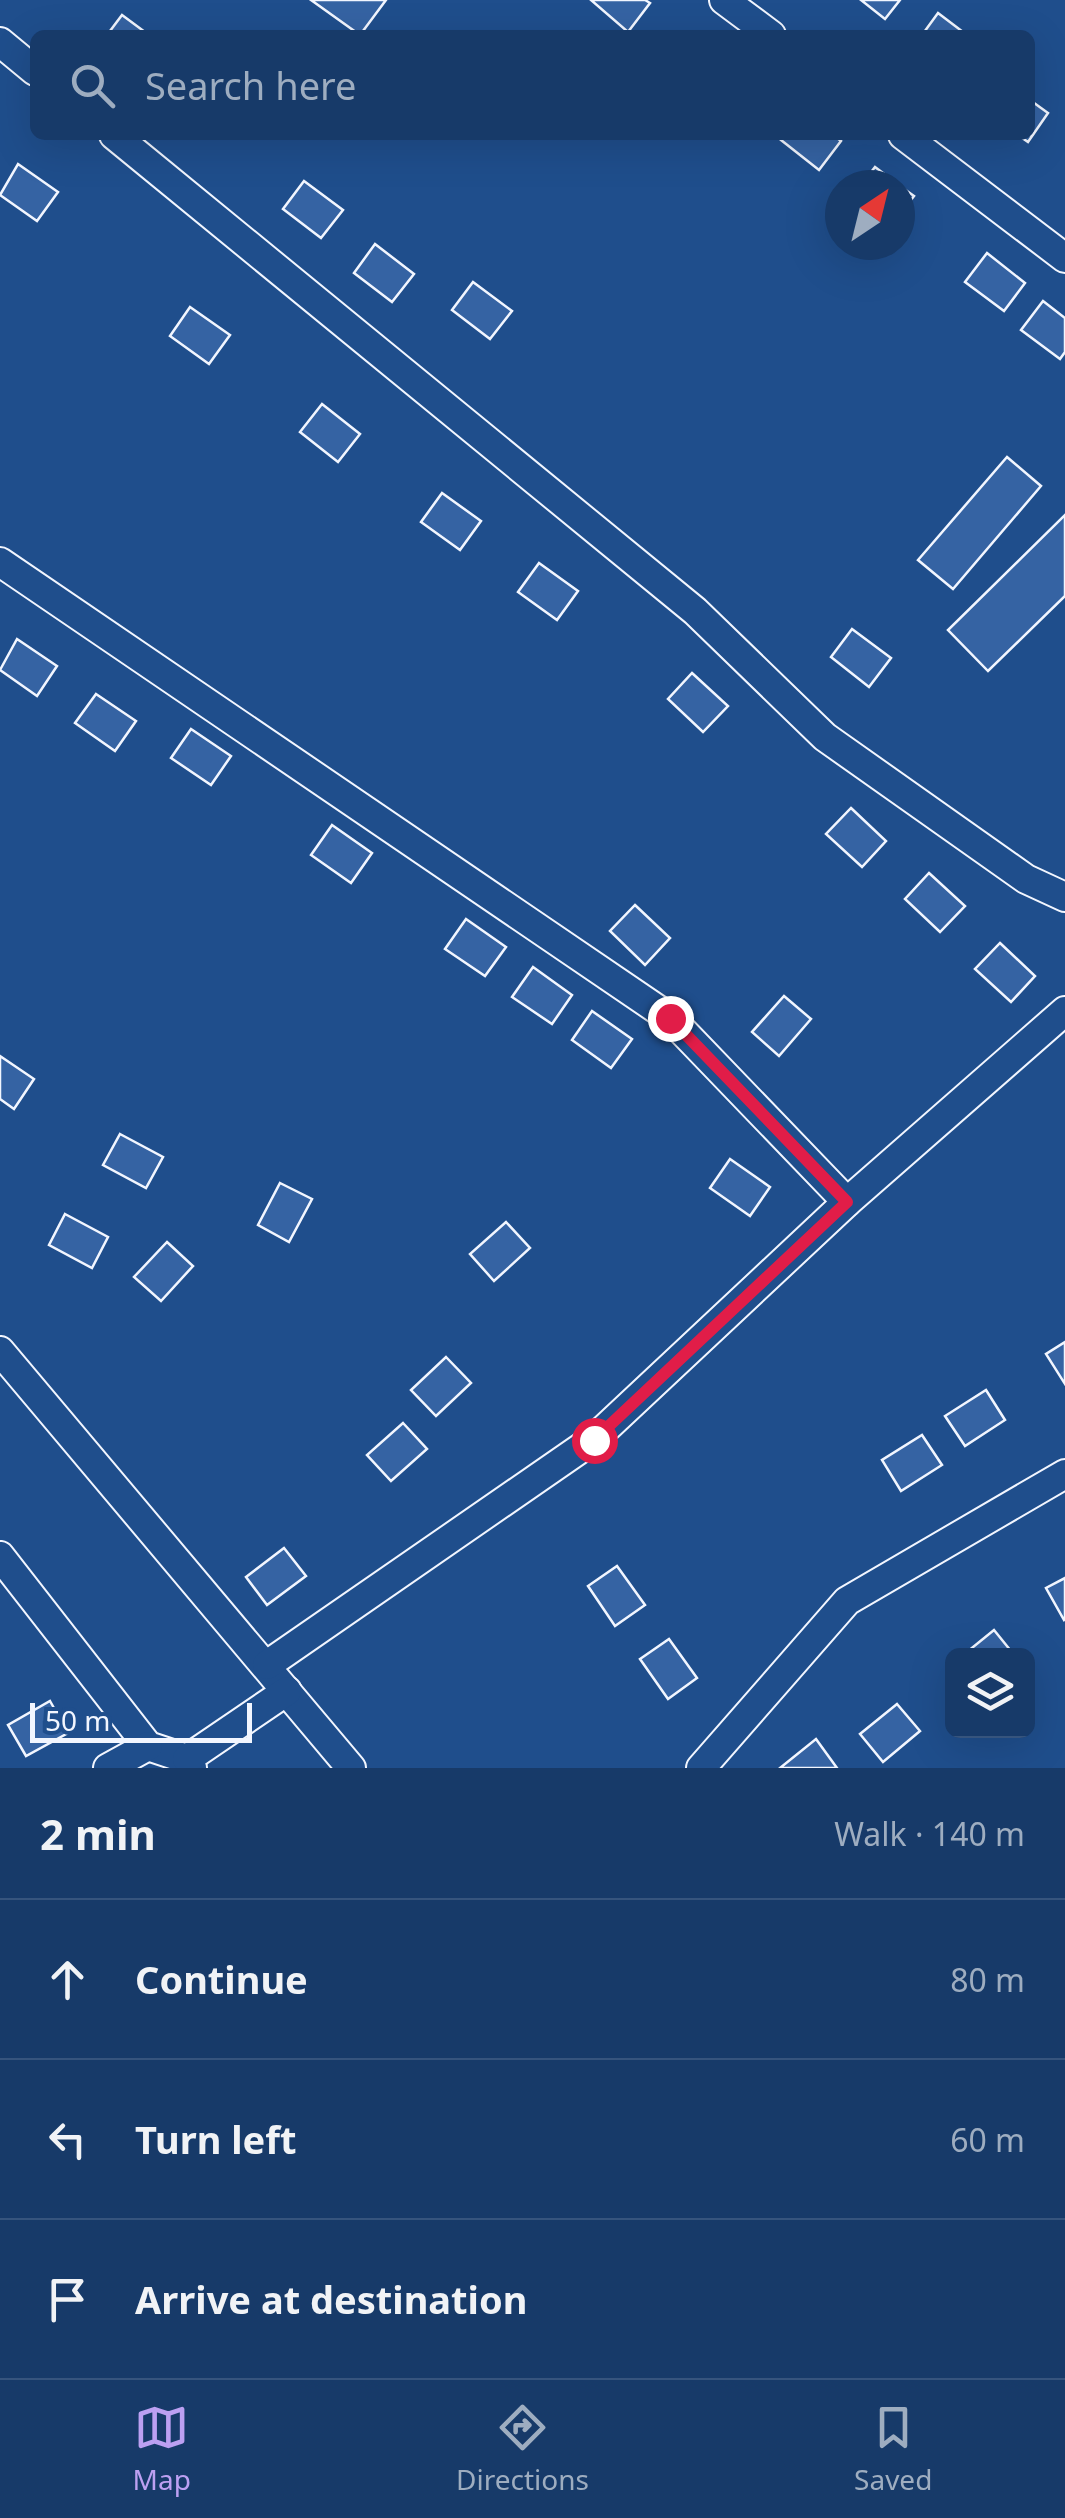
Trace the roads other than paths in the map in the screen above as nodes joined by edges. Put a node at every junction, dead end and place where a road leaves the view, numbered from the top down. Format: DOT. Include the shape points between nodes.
graph roads {
  1 [pos="724,0"];
  2 [pos="763,30"];
  3 [pos="0,42"];
  4 [pos="30,67"];
  5 [pos="120,140"];
  6 [pos="910,140"];
  7 [pos="1065,258"];
  8 [pos="0,562"];
  9 [pos="1065,897"];
  10 [pos="1065,1010"];
  11 [pos="847,1202"];
  12 [pos="0,1351"];
  13 [pos="1065,1474"];
  14 [pos="0,1556"];
  15 [pos="267,1665"];
  16 [pos="287,1690"];
  17 [pos="148,1746"];
  18 [pos="190,1764"];
  19 [pos="108,1768"];
  20 [pos="351,1768"];
  21 [pos="701,1768"];
  1 -- 2 [label="street"];
  3 -- 4 [label="street"];
  5 -- 9 [label="street" via="695,611 825,737 1026,880"];
  6 -- 7 [label="street"];
  8 -- 11 [label="street" via="670,1018"];
  10 -- 11 [label="street"];
  11 -- 15 [label="street" via="594,1440"];
  12 -- 15 [label="street"];
  13 -- 21 [label="street" via="847,1601"];
  14 -- 17 [label="street"];
  15 -- 16 [label="street"];
  16 -- 18 [label="street"];
  16 -- 20 [label="street"];
  17 -- 18 [label="street"];
  17 -- 19 [label="street"];
}
